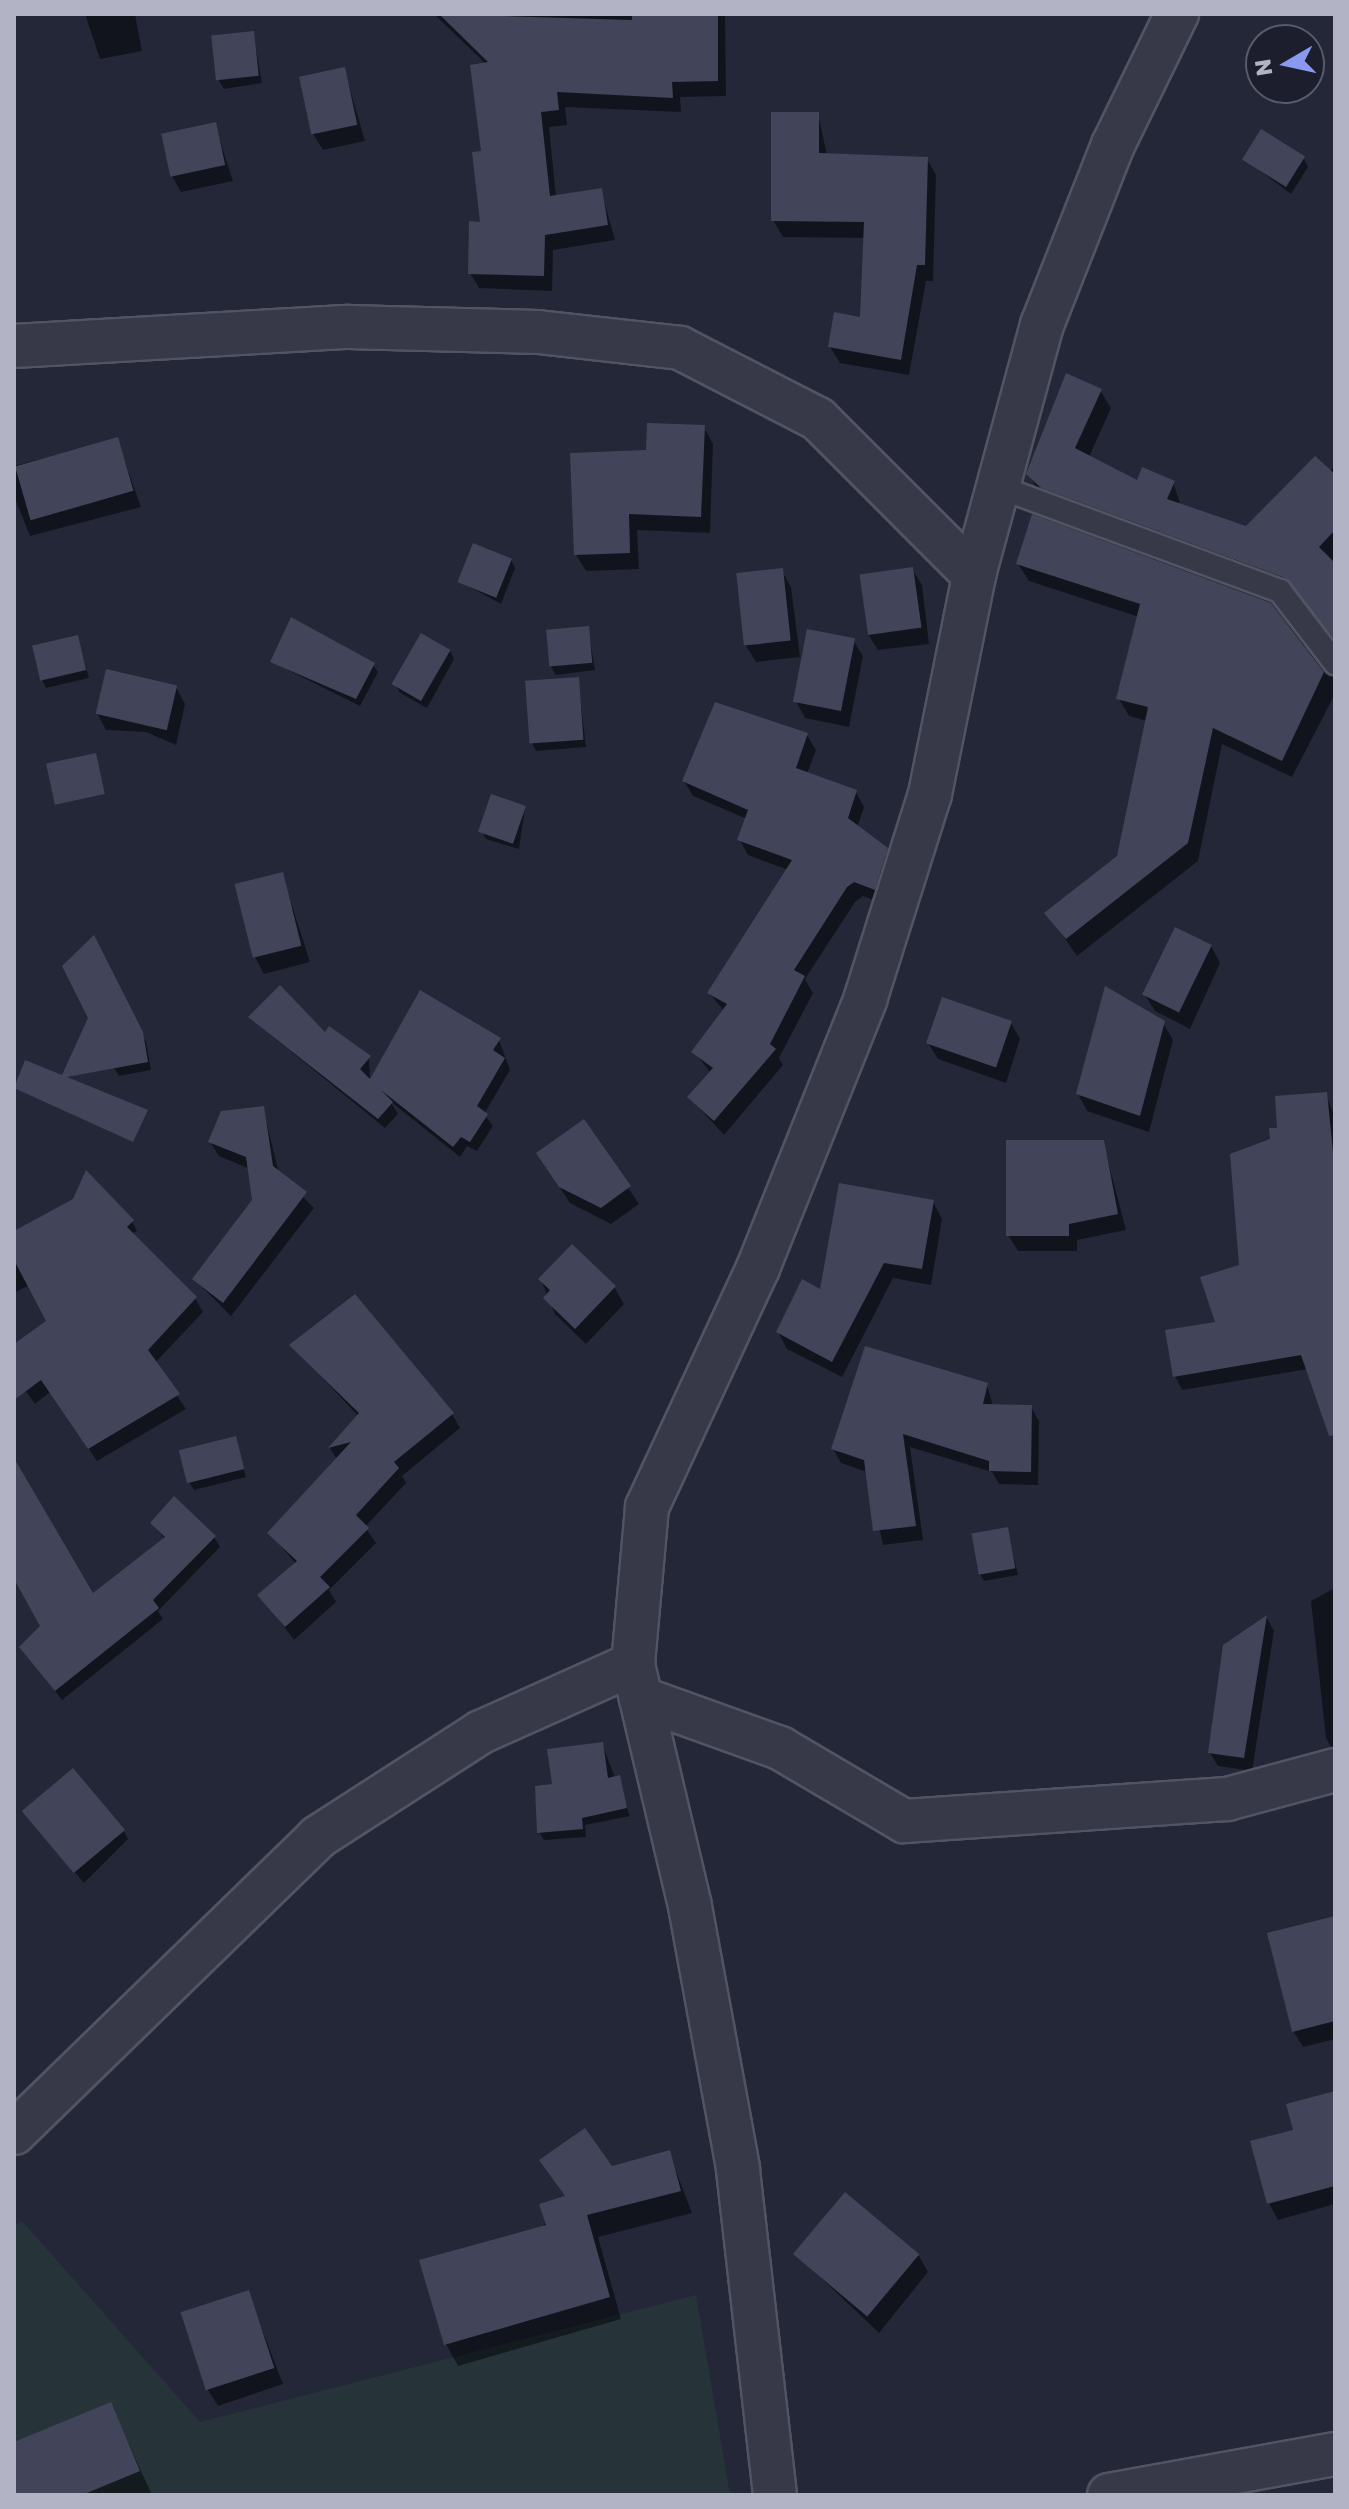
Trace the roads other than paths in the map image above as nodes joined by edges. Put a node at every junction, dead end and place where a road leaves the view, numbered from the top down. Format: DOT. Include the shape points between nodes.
graph roads {
  1 [pos="1177,14"];
  2 [pos="14,346"];
  3 [pos="996,486"];
  4 [pos="974,575"];
  5 [pos="1335,663"];
  6 [pos="637,1681"];
  7 [pos="1335,1770"];
  8 [pos="14,2133"];
  9 [pos="1335,2454"];
  10 [pos="775,2495"];
  11 [pos="1109,2495"];
  1 -- 3 [label="street" via="1113,145 1042,325"];
  2 -- 4 [label="street" via="348,327 538,332 680,348 818,419"];
  3 -- 4 [label="street"];
  3 -- 5 [label="lane" via="1280,591"];
  4 -- 6 [label="street" via="930,794 865,1000 758,1268 647,1507"];
  6 -- 7 [label="street" via="780,1748 904,1821 1227,1799"];
  6 -- 8 [label="street" via="481,1732 318,1837"];
  6 -- 10 [label="street" via="690,1906 738,2168"];
  9 -- 11 [label="street"];
}
